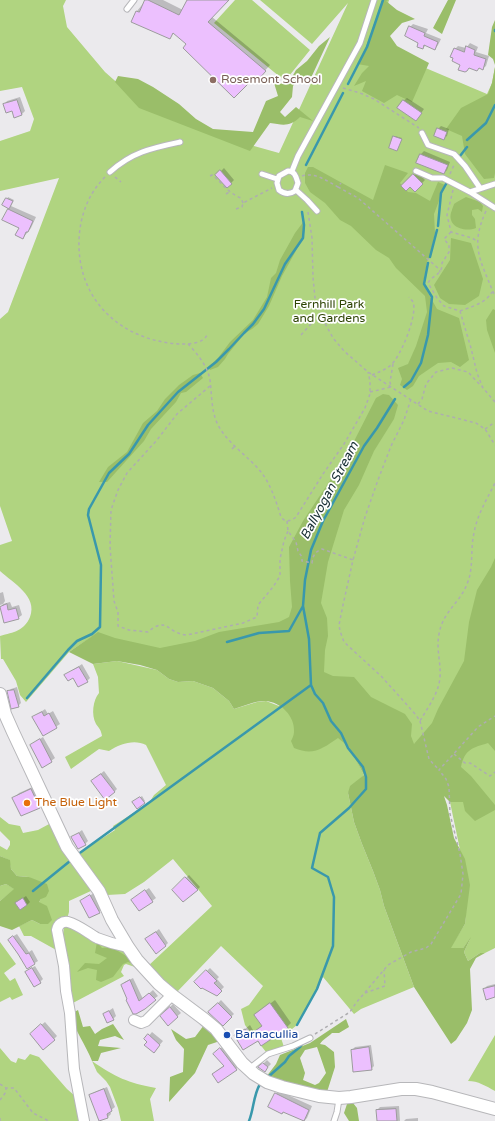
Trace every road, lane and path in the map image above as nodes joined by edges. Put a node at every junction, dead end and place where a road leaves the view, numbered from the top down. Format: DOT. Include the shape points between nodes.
graph roads {
  1 [pos="134,0"];
  2 [pos="374,0"];
  3 [pos="127,9"];
  4 [pos="348,90"];
  5 [pos="422,133"];
  6 [pos="180,142"];
  7 [pos="458,158"];
  8 [pos="292,171"];
  9 [pos="416,171"];
  10 [pos="110,172"];
  11 [pos="262,174"];
  12 [pos="210,176"];
  13 [pos="296,178"];
  14 [pos="277,179"];
  15 [pos="447,180"];
  16 [pos="121,182"];
  17 [pos="341,182"];
  18 [pos="456,184"];
  19 [pos="495,184"];
  20 [pos="338,187"];
  21 [pos="272,188"];
  22 [pos="480,188"];
  23 [pos="296,190"];
  24 [pos="231,191"];
  25 [pos="470,192"];
  26 [pos="226,194"];
  27 [pos="307,200"];
  28 [pos="243,203"];
  29 [pos="493,206"];
  30 [pos="236,209"];
  31 [pos="317,211"];
  32 [pos="451,232"];
  33 [pos="477,241"];
  34 [pos="440,273"];
  35 [pos="493,292"];
  36 [pos="495,294"];
  37 [pos="409,297"];
  38 [pos="460,311"];
  39 [pos="320,314"];
  40 [pos="207,335"];
  41 [pos="301,335"];
  42 [pos="188,344"];
  43 [pos="393,363"];
  44 [pos="368,372"];
  45 [pos="372,375"];
  46 [pos="210,386"];
  47 [pos="391,387"];
  48 [pos="483,388"];
  49 [pos="370,392"];
  50 [pos="411,399"];
  51 [pos="495,402"];
  52 [pos="418,404"];
  53 [pos="495,422"];
  54 [pos="484,429"];
  55 [pos="495,445"];
  56 [pos="235,446"];
  57 [pos="232,449"];
  58 [pos="495,483"];
  59 [pos="287,521"];
  60 [pos="288,531"];
  61 [pos="353,560"];
  62 [pos="1,700"];
  63 [pos="495,716"];
  64 [pos="420,721"];
  65 [pos="454,753"];
  66 [pos="440,770"];
  67 [pos="495,772"];
  68 [pos="128,947"];
  69 [pos="384,970"];
  70 [pos="365,993"];
  71 [pos="172,995"];
  72 [pos="134,1020"];
  73 [pos="310,1038"];
  74 [pos="248,1070"];
  75 [pos="0,1084"];
  76 [pos="6,1088"];
  77 [pos="339,1098"];
  78 [pos="0,1100"];
  79 [pos="495,1109"];
  80 [pos="0,1118"];
  81 [pos="0,1121"];
  82 [pos="49,1121"];
  83 [pos="84,1121"];
  84 [pos="334,1121"];
  1 -- 3 [label="lane"];
  2 -- 8 [label="lane" via="360,43"];
  4 -- 5 [label="path" via="374,99"];
  5 -- 7 [label="lane" via="428,145 445,150"];
  6 -- 10 [label="lane" via="138,152"];
  7 -- 15 [label="path"];
  7 -- 22 [label="lane"];
  8 -- 13 [label="lane"];
  8 -- 14 [label="lane"];
  9 -- 15 [label="lane" via="432,178"];
  10 -- 16 [label="path"];
  10 -- 42 [label="path" via="91,194 80,226 81,265 91,293 109,317 129,331 155,341"];
  11 -- 14 [label="lane"];
  12 -- 24 [label="path" via="214,176"];
  13 -- 20 [label="path" via="312,175"];
  13 -- 23 [label="lane"];
  14 -- 23 [label="lane" via="277,186 282,192 289,194"];
  15 -- 18 [label="lane"];
  17 -- 20 [label="path"];
  18 -- 25 [label="lane"];
  18 -- 32 [label="path" via="447,215"];
  19 -- 22 [label="lane"];
  20 -- 34 [label="path" via="358,198 440,269"];
  21 -- 28 [label="path"];
  22 -- 25 [label="lane"];
  23 -- 27 [label="lane"];
  24 -- 26 [label="path"];
  24 -- 28 [label="path" via="241,198"];
  25 -- 29 [label="lane"];
  27 -- 31 [label="lane"];
  27 -- 39 [label="path" via="315,298"];
  28 -- 30 [label="path" via="242,207"];
  29 -- 33 [label="path" via="483,219"];
  32 -- 33 [label="path"];
  32 -- 34 [label="path" via="444,239 449,245 449,252 442,263"];
  33 -- 35 [label="path" via="480,258"];
  34 -- 38 [label="path" via="428,283 444,306"];
  35 -- 36 [label="path"];
  35 -- 38 [label="path" via="490,297"];
  37 -- 43 [label="path" via="414,311 402,351"];
  38 -- 48 [label="path"];
  39 -- 41 [label="path"];
  39 -- 44 [label="path" via="344,351"];
  40 -- 42 [label="path" via="204,339"];
  42 -- 46 [label="path" via="203,365"];
  43 -- 45 [label="path"];
  43 -- 47 [label="path"];
  44 -- 45 [label="path"];
  44 -- 49 [label="path"];
  45 -- 47 [label="path"];
  46 -- 56 [label="path" via="218,425"];
  46 -- 60 [label="path" via="177,414 127,473 118,490 111,510 110,546 118,626 148,632 164,624 180,635 186,635 225,628 257,617 258,605 280,576 280,559"];
  47 -- 49 [label="path"];
  47 -- 50 [label="path"];
  48 -- 51 [label="path"];
  48 -- 52 [label="path" via="468,372 452,368 436,372 426,384"];
  49 -- 59 [label="path" via="365,408 344,444 296,517"];
  50 -- 52 [label="path"];
  50 -- 61 [label="path" via="378,480"];
  52 -- 54 [label="path" via="434,413 476,423"];
  53 -- 54 [label="path"];
  54 -- 55 [label="path"];
  56 -- 57 [label="path"];
  56 -- 59 [label="path" via="261,472 271,489 281,516"];
  58 -- 64 [label="path" via="475,526 472,566 467,584 446,614 441,627 438,643 439,685"];
  59 -- 60 [label="path"];
  60 -- 61 [label="path" via="296,542 302,561 312,563 313,556 322,549"];
  61 -- 64 [label="path" via="340,618 342,637 348,646 382,677"];
  62 -- 68 [label="street" via="67,847 99,891"];
  63 -- 65 [label="path" via="478,727"];
  64 -- 66 [label="path" via="426,751"];
  65 -- 66 [label="path"];
  65 -- 67 [label="path" via="465,763 470,763 490,776"];
  66 -- 69 [label="path" via="449,787 450,814 460,854 463,874 460,894 430,944 426,948 401,957"];
  68 -- 71 [label="street" via="147,971"];
  68 -- 83 [label="street" via="111,944 68,922 58,925 71,1018 74,1069"];
  69 -- 70 [label="path"];
  69 -- 70 [label="path" via="385,986"];
  70 -- 73 [label="path" via="350,1012"];
  71 -- 72 [label="street" via="146,1021 141,1023"];
  71 -- 74 [label="street" via="204,1019"];
  73 -- 74 [label="lane" via="268,1054"];
  74 -- 77 [label="street" via="282,1087"];
  75 -- 76 [label="path"];
  76 -- 78 [label="path"];
  76 -- 82 [label="path" via="14,1088 33,1113"];
  77 -- 79 [label="street" via="416,1089"];
  77 -- 84 [label="lane"];
  80 -- 81 [label="path"];
}
